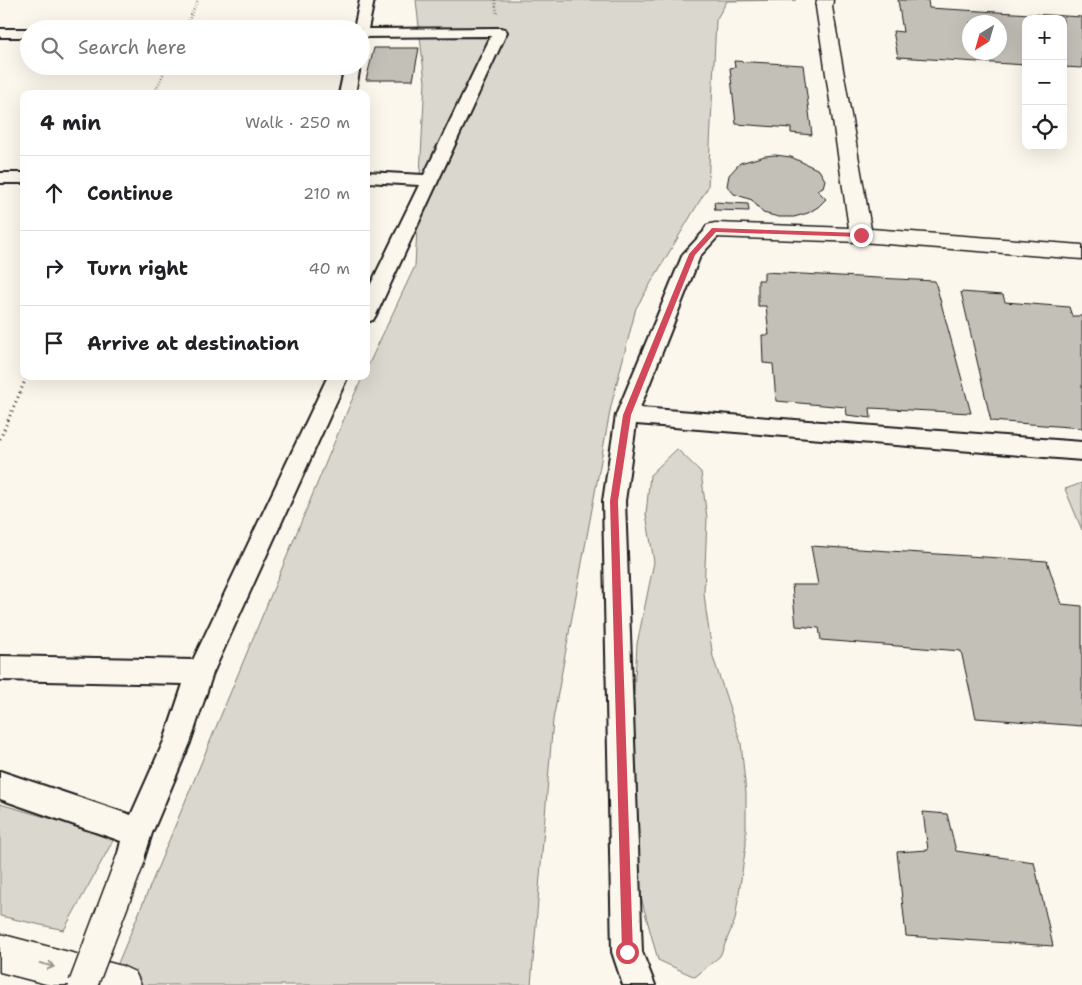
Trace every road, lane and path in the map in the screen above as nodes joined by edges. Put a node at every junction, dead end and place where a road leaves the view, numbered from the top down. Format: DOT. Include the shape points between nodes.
graph roads {
  1 [pos="198,0"];
  2 [pos="367,0"];
  3 [pos="825,0"];
  4 [pos="189,20"];
  5 [pos="363,20"];
  6 [pos="0,32"];
  7 [pos="20,33"];
  8 [pos="370,33"];
  9 [pos="163,75"];
  10 [pos="351,75"];
  11 [pos="156,90"];
  12 [pos="348,90"];
  13 [pos="370,177"];
  14 [pos="0,178"];
  15 [pos="20,178"];
  16 [pos="429,180"];
  17 [pos="715,230"];
  18 [pos="861,235"];
  19 [pos="1082,252"];
  20 [pos="370,306"];
  21 [pos="25,380"];
  22 [pos="336,380"];
  23 [pos="627,415"];
  24 [pos="0,440"];
  25 [pos="1082,451"];
  26 [pos="0,668"];
  27 [pos="200,672"];
  28 [pos="0,785"];
  29 [pos="135,845"];
  30 [pos="0,953"];
  31 [pos="83,985"];
  32 [pos="122,985"];
  33 [pos="639,985"];
  1 -- 4 [label="path"];
  2 -- 5 [label="street"];
  3 -- 18 [label="main road"];
  6 -- 7 [label="street"];
  8 -- 16 [label="street" via="500,32"];
  9 -- 11 [label="path"];
  10 -- 12 [label="street"];
  13 -- 16 [label="street"];
  14 -- 15 [label="street"];
  16 -- 20 [label="street"];
  17 -- 18 [label="main road"];
  17 -- 23 [label="street" via="692,254"];
  18 -- 19 [label="main road"];
  21 -- 24 [label="path"];
  22 -- 27 [label="street"];
  23 -- 25 [label="street"];
  23 -- 33 [label="street" via="614,501 627,952"];
  26 -- 27 [label="street"];
  27 -- 29 [label="street" via="177,743"];
  28 -- 29 [label="street"];
  29 -- 31 [label="street, bridge"];
  30 -- 32 [label="main road, one-way"];
}
